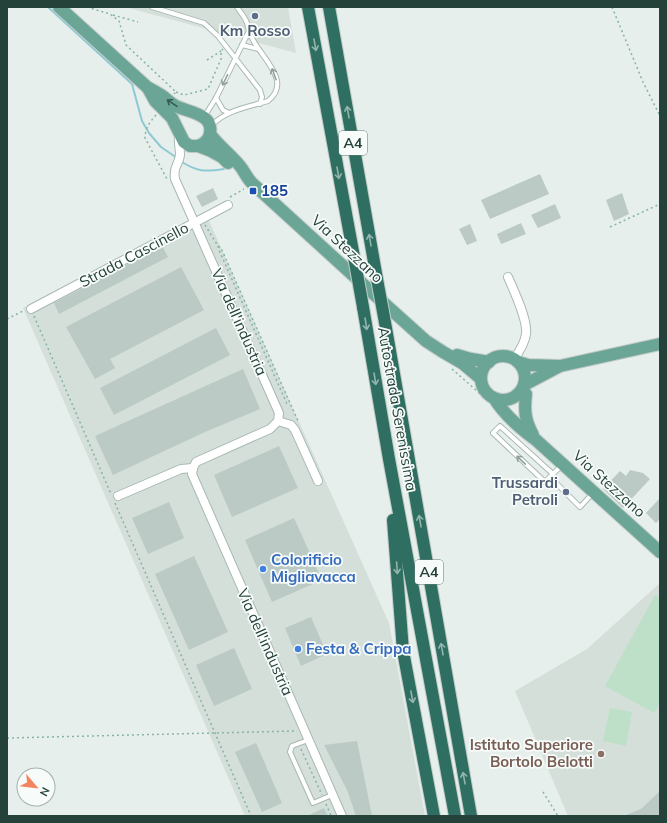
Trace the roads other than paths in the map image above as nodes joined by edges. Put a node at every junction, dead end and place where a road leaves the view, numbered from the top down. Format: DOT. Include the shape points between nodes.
graph roads {
  1 [pos="59,7"];
  2 [pos="152,7"];
  3 [pos="237,7"];
  4 [pos="308,7"];
  5 [pos="329,7"];
  6 [pos="248,33"];
  7 [pos="242,45"];
  8 [pos="258,50"];
  9 [pos="235,59"];
  10 [pos="216,98"];
  11 [pos="169,100"];
  12 [pos="260,104"];
  13 [pos="229,113"];
  14 [pos="206,123"];
  15 [pos="179,135"];
  16 [pos="196,146"];
  17 [pos="180,156"];
  18 [pos="250,181"];
  19 [pos="228,205"];
  20 [pos="198,221"];
  21 [pos="508,277"];
  22 [pos="31,309"];
  23 [pos="426,341"];
  24 [pos="660,344"];
  25 [pos="516,361"];
  26 [pos="489,362"];
  27 [pos="560,366"];
  28 [pos="481,379"];
  29 [pos="523,388"];
  30 [pos="494,398"];
  31 [pos="278,421"];
  32 [pos="536,440"];
  33 [pos="388,459"];
  34 [pos="563,464"];
  35 [pos="193,468"];
  36 [pos="551,476"];
  37 [pos="318,481"];
  38 [pos="594,492"];
  39 [pos="118,496"];
  40 [pos="660,552"];
  41 [pos="308,740"];
  42 [pos="333,795"];
  43 [pos="342,816"];
  44 [pos="434,816"];
  45 [pos="455,816"];
  46 [pos="471,816"];
  1 -- 11 [label="main road, Via Stezzano" via="147,87"];
  2 -- 9 [label="lane" via="204,23 218,36"];
  3 -- 6 [label="lane" via="247,22"];
  4 -- 33 [label="highway, Autostrada Serenissima / A4, one-way, bridge"];
  46 -- 5 [label="highway, Autostrada Serenissima / A4, one-way, bridge"];
  6 -- 7 [label="lane"];
  6 -- 8 [label="lane"];
  7 -- 8 [label="lane"];
  7 -- 9 [label="lane"];
  12 -- 8 [label="lane, one-way" via="273,97 278,85 274,72"];
  9 -- 10 [label="lane, one-way"];
  9 -- 12 [label="lane" via="260,90"];
  10 -- 13 [label="lane" via="223,110"];
  10 -- 14 [label="lane"];
  14 -- 11 [label="main road, Via Stezzano, one-way"];
  11 -- 15 [label="main road, Via Stezzano" via="172,118"];
  12 -- 13 [label="lane"];
  13 -- 14 [label="lane"];
  14 -- 15 [label="main road" via="188,115 182,120"];
  14 -- 16 [label="main road" via="206,142"];
  14 -- 18 [label="main road, Via Stezzano" via="218,144 241,167"];
  15 -- 16 [label="main road, Via Stezzano" via="187,144"];
  15 -- 17 [label="street, Strada Cascinello"];
  16 -- 17 [label="street"];
  16 -- 18 [label="main road, Via Stezzano" via="222,157"];
  17 -- 20 [label="street, Strada Cascinello" via="175,167 176,179"];
  18 -- 23 [label="main road, Via Stezzano"];
  19 -- 20 [label="street"];
  20 -- 22 [label="street, Strada Cascinello"];
  20 -- 31 [label="street, Via dell'industria" via="277,408"];
  21 -- 25 [label="street" via="526,323 527,333"];
  23 -- 26 [label="main road, Via Stezzano" via="457,355"];
  23 -- 28 [label="main road, Via Stezzano" via="462,363"];
  24 -- 27 [label="main road"];
  25 -- 26 [label="main road, Via Stezzano" via="501,357"];
  25 -- 27 [label="main road" via="528,365"];
  25 -- 29 [label="main road, Via Stezzano" via="524,373"];
  26 -- 28 [label="main road" via="483,370"];
  27 -- 29 [label="main road"];
  28 -- 30 [label="main road, Via Stezzano" via="485,390"];
  29 -- 30 [label="main road" via="510,399"];
  29 -- 32 [label="main road, Via Stezzano" via="526,394 526,423"];
  30 -- 32 [label="main road, Via Stezzano" via="498,406"];
  31 -- 35 [label="street" via="270,429 196,462"];
  31 -- 37 [label="street" via="291,425 295,430"];
  32 -- 34 [label="main road, Via Stezzano"];
  33 -- 44 [label="highway, one-way" via="403,651"];
  33 -- 45 [label="highway, Autostrada Serenissima / A4"];
  34 -- 36 [label="lane"];
  34 -- 38 [label="main road, Via Stezzano"];
  35 -- 39 [label="street" via="181,469"];
  35 -- 41 [label="street, Via dell'industria" via="194,481"];
  36 -- 36 [label="lane, one-way" via="545,482 493,434 500,426"];
  36 -- 38 [label="lane" via="580,507"];
  38 -- 40 [label="main road, Via Stezzano"];
  41 -- 42 [label="street, Via dell'industria"];
  41 -- 42 [label="lane" via="292,746 289,750 313,804"];
  42 -- 43 [label="street, Via dell'industria"];
}
